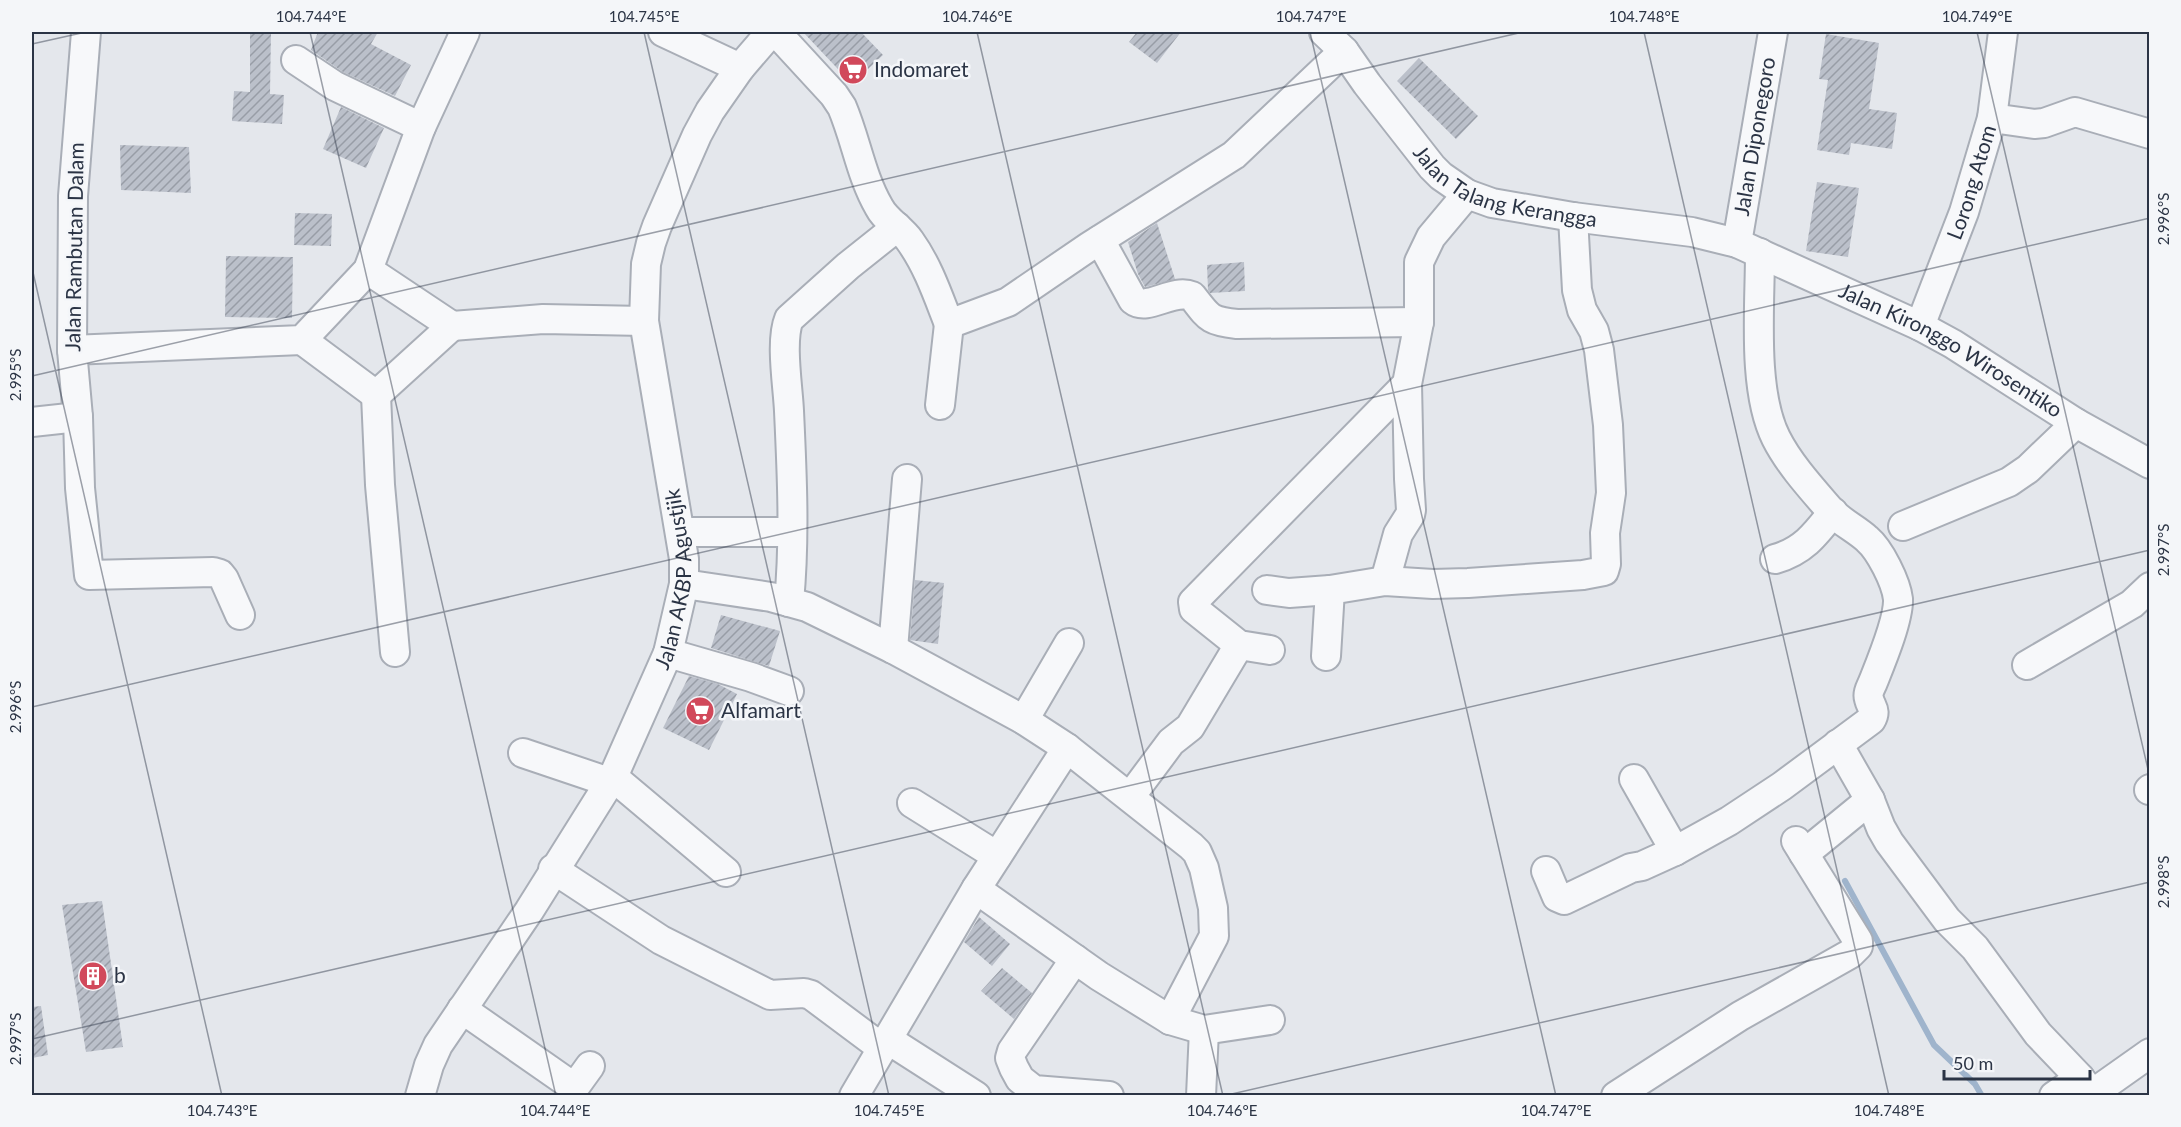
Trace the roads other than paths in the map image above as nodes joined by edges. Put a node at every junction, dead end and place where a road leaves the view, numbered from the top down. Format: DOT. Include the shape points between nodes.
graph roads {
  1 [pos="86,32"];
  2 [pos="465,32"];
  3 [pos="663,32"];
  4 [pos="771,32"];
  5 [pos="776,32"];
  6 [pos="1324,32"];
  7 [pos="1773,32"];
  8 [pos="2003,32"];
  9 [pos="1344,51"];
  10 [pos="296,60"];
  11 [pos="740,68"];
  12 [pos="1992,118"];
  13 [pos="421,127"];
  14 [pos="2150,134"];
  15 [pos="1467,194"];
  16 [pos="1573,218"];
  17 [pos="897,228"];
  18 [pos="1100,240"];
  19 [pos="1747,248"];
  20 [pos="368,270"];
  21 [pos="644,321"];
  22 [pos="1419,322"];
  23 [pos="949,324"];
  24 [pos="452,326"];
  25 [pos="1920,327"];
  26 [pos="302,340"];
  27 [pos="72,351"];
  28 [pos="1407,384"];
  29 [pos="376,395"];
  30 [pos="940,405"];
  31 [pos="78,417"];
  32 [pos="32,422"];
  33 [pos="2076,423"];
  34 [pos="2150,464"];
  35 [pos="907,479"];
  36 [pos="1833,512"];
  37 [pos="1903,526"];
  38 [pos="681,532"];
  39 [pos="790,532"];
  40 [pos="1775,560"];
  41 [pos="1385,581"];
  42 [pos="684,584"];
  43 [pos="2150,587"];
  44 [pos="1267,590"];
  45 [pos="1330,590"];
  46 [pos="789,602"];
  47 [pos="240,615"];
  48 [pos="1069,643"];
  49 [pos="1239,645"];
  50 [pos="892,649"];
  51 [pos="1270,650"];
  52 [pos="395,652"];
  53 [pos="668,653"];
  54 [pos="1326,656"];
  55 [pos="2027,665"];
  56 [pos="789,691"];
  57 [pos="1024,720"];
  58 [pos="1838,744"];
  59 [pos="1067,748"];
  60 [pos="523,753"];
  61 [pos="611,779"];
  62 [pos="1634,779"];
  63 [pos="1130,797"];
  64 [pos="1870,800"];
  65 [pos="912,803"];
  66 [pos="1675,851"];
  67 [pos="997,856"];
  68 [pos="553,869"];
  69 [pos="1546,871"];
  70 [pos="726,872"];
  71 [pos="976,889"];
  72 [pos="1075,959"];
  73 [pos="462,1009"];
  74 [pos="1170,1020"];
  75 [pos="1270,1020"];
  76 [pos="1204,1030"];
  77 [pos="885,1044"];
  78 [pos="2150,1053"];
  79 [pos="590,1066"];
  80 [pos="2089,1089"];
  81 [pos="420,1095"];
  82 [pos="854,1095"];
  83 [pos="976,1095"];
  84 [pos="1109,1095"];
  85 [pos="1201,1095"];
  86 [pos="1616,1095"];
  87 [pos="2054,1095"];
  1 -- 27 [label="street, Jalan Rambutan Dalam" via="73,196"];
  2 -- 13 [label="street"];
  3 -- 11 [label="street"];
  4 -- 11 [label="street, Jalan AKBP Agustjik"];
  5 -- 17 [label="street" via="842,107 875,201"];
  6 -- 9 [label="street, Jalan Talang Kerangga"];
  7 -- 19 [label="street, Jalan Diponegoro"];
  8 -- 12 [label="street, Lorong Atom"];
  9 -- 15 [label="street, Jalan Talang Kerangga" via="1432,167"];
  9 -- 18 [label="street" via="1234,155"];
  10 -- 13 [label="street" via="334,86"];
  11 -- 21 [label="street, Jalan AKBP Agustjik" via="697,135 657,226 646,264"];
  12 -- 14 [label="street" via="2034,124 2075,112"];
  12 -- 25 [label="street, Lorong Atom" via="1964,212"];
  13 -- 20 [label="street"];
  15 -- 16 [label="street, Jalan Talang Kerangga" via="1492,203"];
  15 -- 22 [label="street" via="1431,237 1419,262"];
  16 -- 19 [label="street, Jalan Talang Kerangga" via="1692,232"];
  16 -- 41 [label="street" via="1577,290 1599,350 1608,425 1611,493 1605,568 1598,573 1526,580 1433,584"];
  17 -- 23 [label="street" via="908,237 927,269"];
  17 -- 39 [label="street" via="819,291 787,324"];
  18 -- 22 [label="street" via="1137,303 1187,294 1211,319 1237,324"];
  18 -- 23 [label="street" via="1008,302"];
  19 -- 25 [label="street, Jalan Kironggo Wirosentiko"];
  19 -- 36 [label="street, Jalan Diponegoro" via="1766,410 1776,438 1791,461"];
  20 -- 24 [label="street"];
  20 -- 26 [label="street"];
  21 -- 24 [label="street" via="543,319"];
  21 -- 38 [label="street, Jalan AKBP Agustjik"];
  22 -- 28 [label="street"];
  23 -- 30 [label="street"];
  24 -- 29 [label="street"];
  25 -- 33 [label="street, Jalan Kironggo Wirosentiko"];
  26 -- 27 [label="street"];
  26 -- 29 [label="street"];
  27 -- 31 [label="street, Jalan Rambutan Dalam"];
  28 -- 41 [label="street" via="1411,510 1398,534"];
  28 -- 49 [label="street" via="1193,602 1194,609"];
  29 -- 52 [label="street"];
  31 -- 32 [label="street"];
  31 -- 47 [label="street, Jalan Rambutan Dalam" via="89,575 213,572 224,579"];
  33 -- 34 [label="street, Jalan Kironggo Wirosentiko"];
  33 -- 37 [label="street" via="2009,482"];
  35 -- 50 [label="street"];
  36 -- 40 [label="street" via="1810,540 1791,555"];
  36 -- 58 [label="street, Jalan Diponegoro" via="1870,541 1898,597 1881,664 1869,691 1874,715"];
  38 -- 39 [label="street"];
  38 -- 42 [label="street, Jalan AKBP Agustjik"];
  39 -- 46 [label="street"];
  41 -- 45 [label="street"];
  42 -- 46 [label="street"];
  42 -- 53 [label="street, Jalan AKBP Agustjik"];
  43 -- 55 [label="street" via="2132,604"];
  44 -- 45 [label="street"];
  45 -- 54 [label="street"];
  46 -- 50 [label="street"];
  48 -- 57 [label="street"];
  49 -- 51 [label="street"];
  49 -- 63 [label="street" via="1190,727 1171,742"];
  50 -- 57 [label="street"];
  53 -- 56 [label="street"];
  53 -- 61 [label="street, Jalan AKBP Agustjik"];
  57 -- 59 [label="street"];
  58 -- 64 [label="street"];
  58 -- 66 [label="street" via="1775,791"];
  59 -- 63 [label="street"];
  59 -- 67 [label="street"];
  60 -- 61 [label="street"];
  61 -- 68 [label="street, Jalan AKBP Agustjik"];
  61 -- 70 [label="street"];
  62 -- 66 [label="street"];
  63 -- 74 [label="street" via="1197,852 1213,908 1213,941"];
  64 -- 80 [label="street" via="1889,842 1947,920 1975,948 2038,1034"];
  64 -- 86 [label="street" via="1808,846 1858,946"];
  65 -- 67 [label="street"];
  66 -- 69 [label="street" via="1564,900 1557,897"];
  67 -- 71 [label="street"];
  68 -- 73 [label="street, Jalan AKBP Agustjik"];
  68 -- 77 [label="street" via="661,940 770,995 811,995"];
  71 -- 72 [label="street"];
  71 -- 77 [label="street"];
  72 -- 74 [label="street"];
  72 -- 84 [label="street" via="1012,1051 1011,1062 1020,1079 1034,1090"];
  73 -- 79 [label="street" via="568,1083 580,1081"];
  73 -- 81 [label="street, Jalan AKBP Agustjik" via="438,1045"];
  74 -- 76 [label="street"];
  75 -- 76 [label="street"];
  76 -- 85 [label="street"];
  77 -- 82 [label="street"];
  77 -- 83 [label="street"];
  78 -- 80 [label="street"];
  80 -- 87 [label="street"];
}
